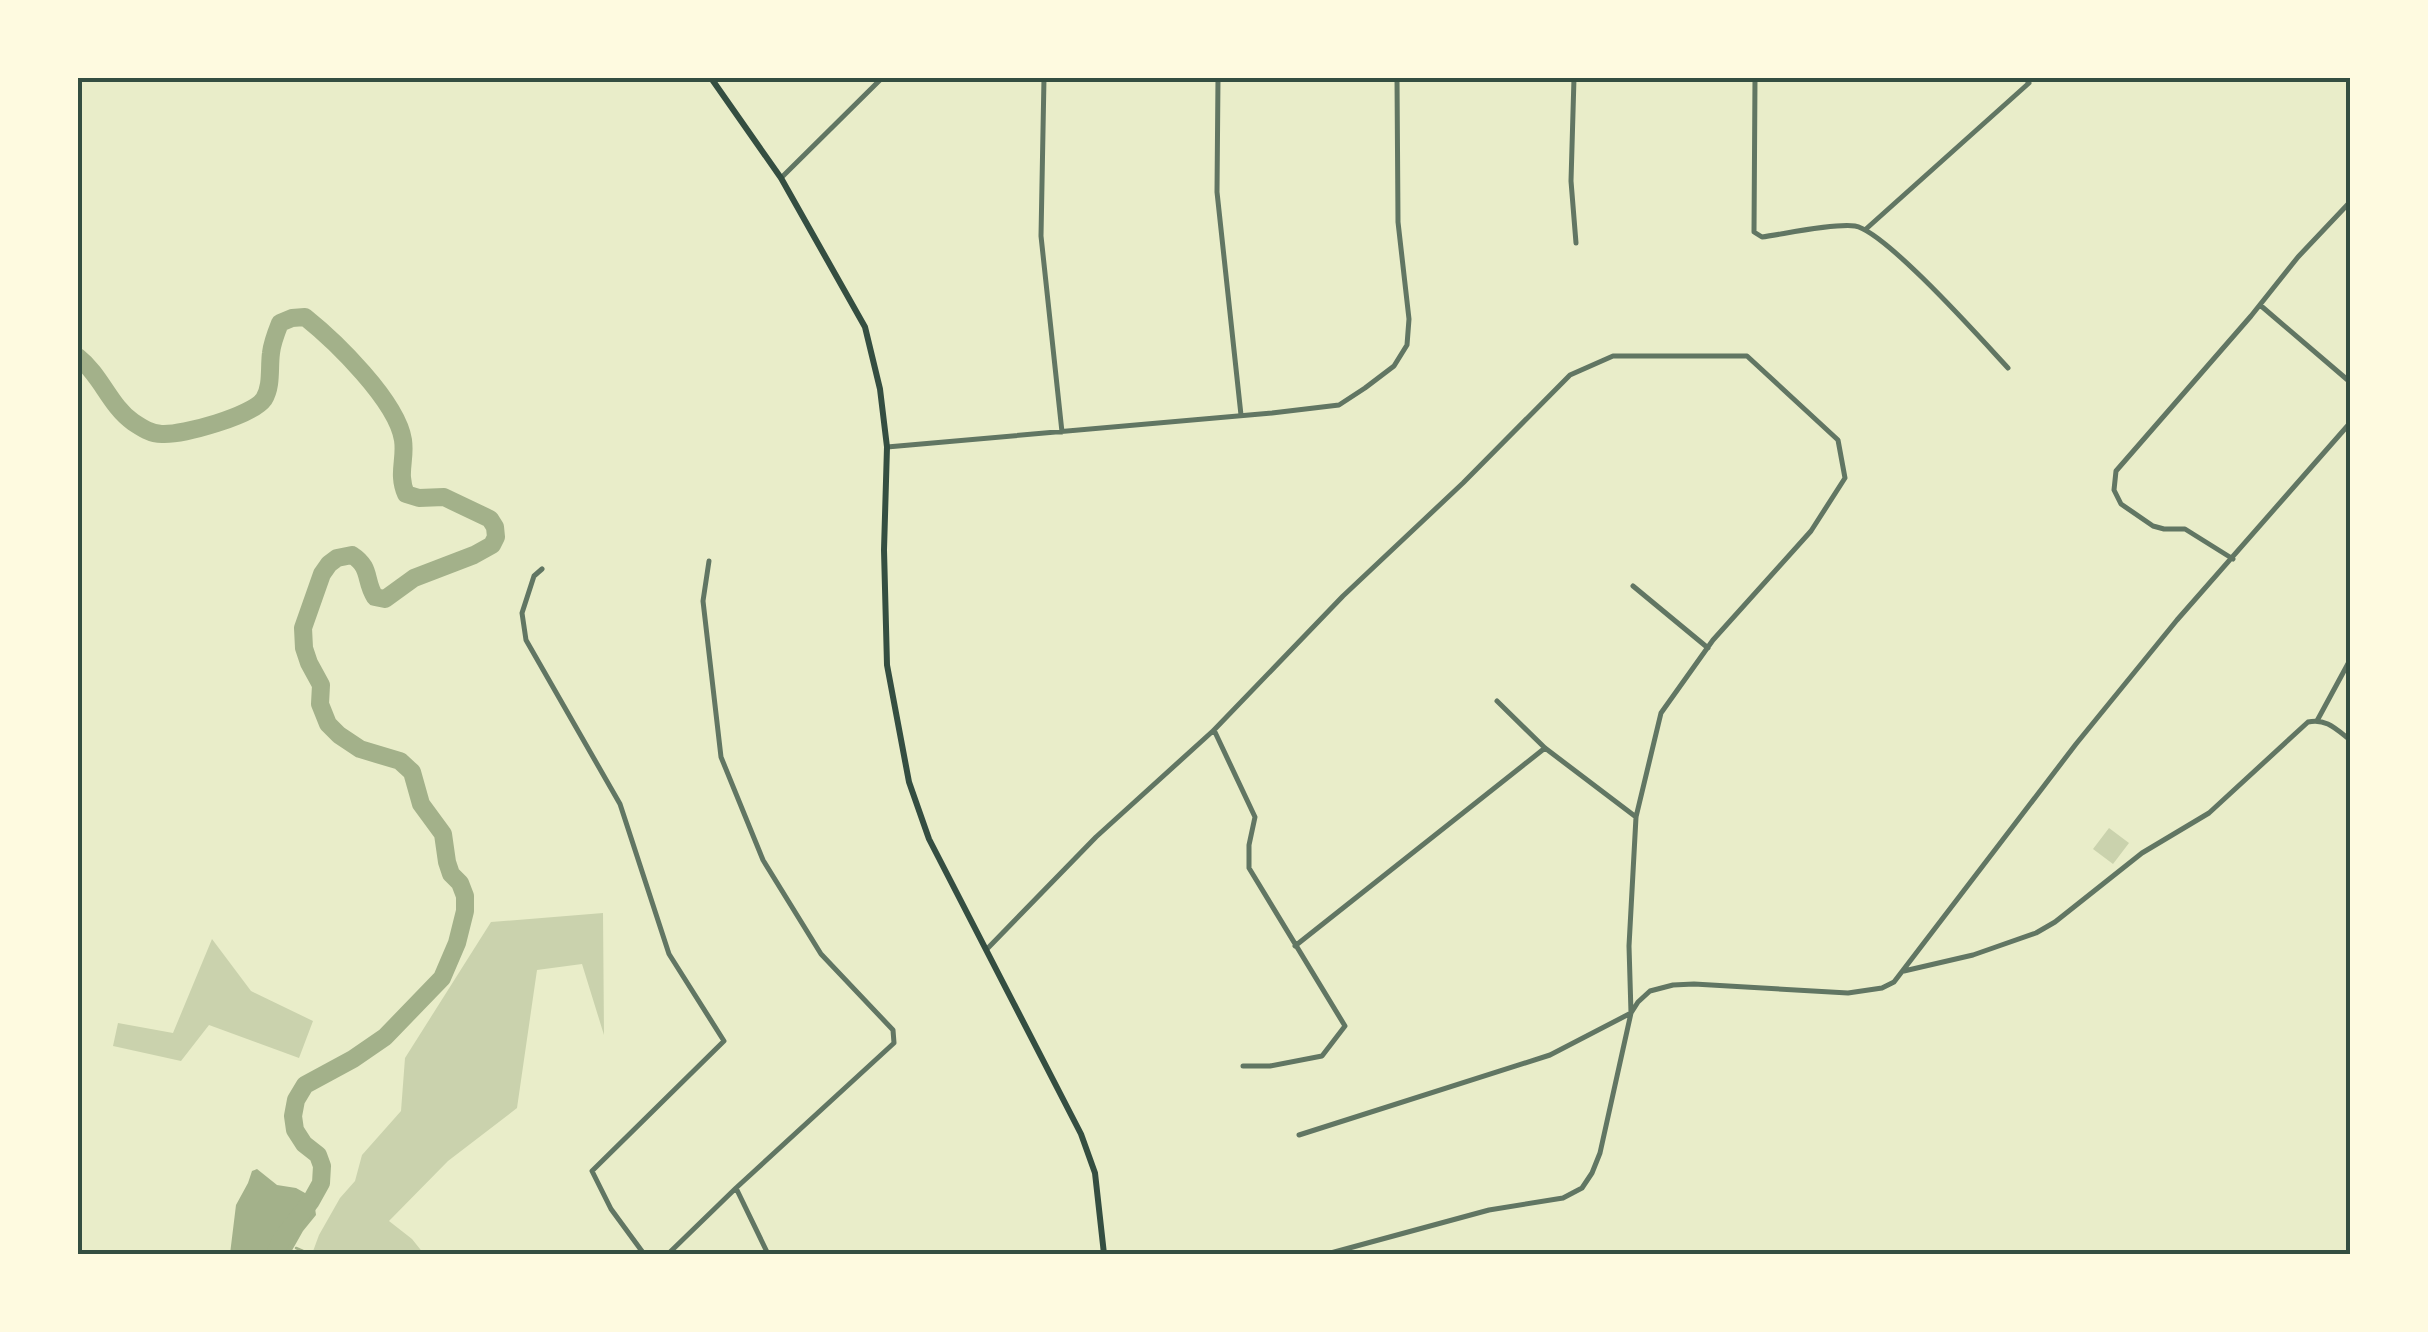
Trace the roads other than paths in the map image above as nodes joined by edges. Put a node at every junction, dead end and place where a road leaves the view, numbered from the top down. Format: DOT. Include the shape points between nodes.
graph roads {
  1 [pos="710,78"];
  2 [pos="882,78"];
  3 [pos="1044,78"];
  4 [pos="1218,78"];
  5 [pos="1397,78"];
  6 [pos="1574,78"];
  7 [pos="1755,78"];
  8 [pos="2025,78"];
  9 [pos="782,178"];
  10 [pos="2350,202"];
  11 [pos="1866,229"];
  12 [pos="1576,243"];
  13 [pos="2260,306"];
  14 [pos="2008,368"];
  15 [pos="2350,382"];
  16 [pos="1241,415"];
  17 [pos="2350,423"];
  18 [pos="1062,432"];
  19 [pos="887,448"];
  20 [pos="2232,559"];
  21 [pos="710,561"];
  22 [pos="542,569"];
  23 [pos="1633,586"];
  24 [pos="1708,648"];
  25 [pos="2350,660"];
  26 [pos="1497,702"];
  27 [pos="2317,720"];
  28 [pos="1214,730"];
  29 [pos="2350,740"];
  30 [pos="1545,748"];
  31 [pos="1636,817"];
  32 [pos="1295,946"];
  33 [pos="987,949"];
  34 [pos="1903,972"];
  35 [pos="1631,1013"];
  36 [pos="1243,1066"];
  37 [pos="1300,1135"];
  38 [pos="736,1188"];
  39 [pos="644,1254"];
  40 [pos="668,1254"];
  41 [pos="768,1254"];
  42 [pos="1104,1254"];
  43 [pos="1328,1254"];
  1 -- 9 [label="main road"];
  2 -- 9 [label="street"];
  3 -- 18 [label="street" via="1041,236"];
  4 -- 16 [label="street" via="1217,192"];
  5 -- 16 [label="street" via="1407,344 1394,366 1339,405"];
  6 -- 12 [label="street"];
  7 -- 11 [label="street" via="1754,232 1762,237 1851,225"];
  8 -- 11 [label="street" via="2030,83"];
  9 -- 19 [label="main road" via="866,327"];
  10 -- 13 [label="street"];
  11 -- 14 [label="street"];
  13 -- 15 [label="street"];
  13 -- 20 [label="street" via="2116,471 2121,504 2158,528 2185,529"];
  16 -- 18 [label="street"];
  17 -- 20 [label="street"];
  18 -- 19 [label="street"];
  19 -- 33 [label="main road" via="888,665 910,782 929,839"];
  20 -- 34 [label="street" via="2076,744"];
  21 -- 38 [label="street" via="703,601 721,756 763,860 821,954 893,1030 894,1043"];
  22 -- 39 [label="street" via="522,613 526,640 620,804 669,954 724,1041 592,1171"];
  23 -- 24 [label="street"];
  24 -- 28 [label="street" via="1812,532 1845,478 1838,440 1747,356 1613,356 1570,376"];
  24 -- 31 [label="street" via="1662,713"];
  25 -- 27 [label="street"];
  26 -- 30 [label="street"];
  27 -- 29 [label="street"];
  27 -- 34 [label="street" via="2208,813 2142,852 2055,922 1973,956"];
  28 -- 32 [label="street" via="1255,817 1249,868"];
  28 -- 33 [label="street"];
  30 -- 31 [label="street"];
  30 -- 32 [label="street"];
  31 -- 35 [label="street"];
  32 -- 36 [label="street" via="1345,1026 1322,1056"];
  33 -- 42 [label="main road" via="1086,1145"];
  34 -- 35 [label="street" via="1882,988 1848,993 1672,986 1650,991"];
  35 -- 37 [label="street" via="1550,1055"];
  35 -- 43 [label="street" via="1600,1152 1574,1193"];
  38 -- 40 [label="street"];
  38 -- 41 [label="street"];
}
